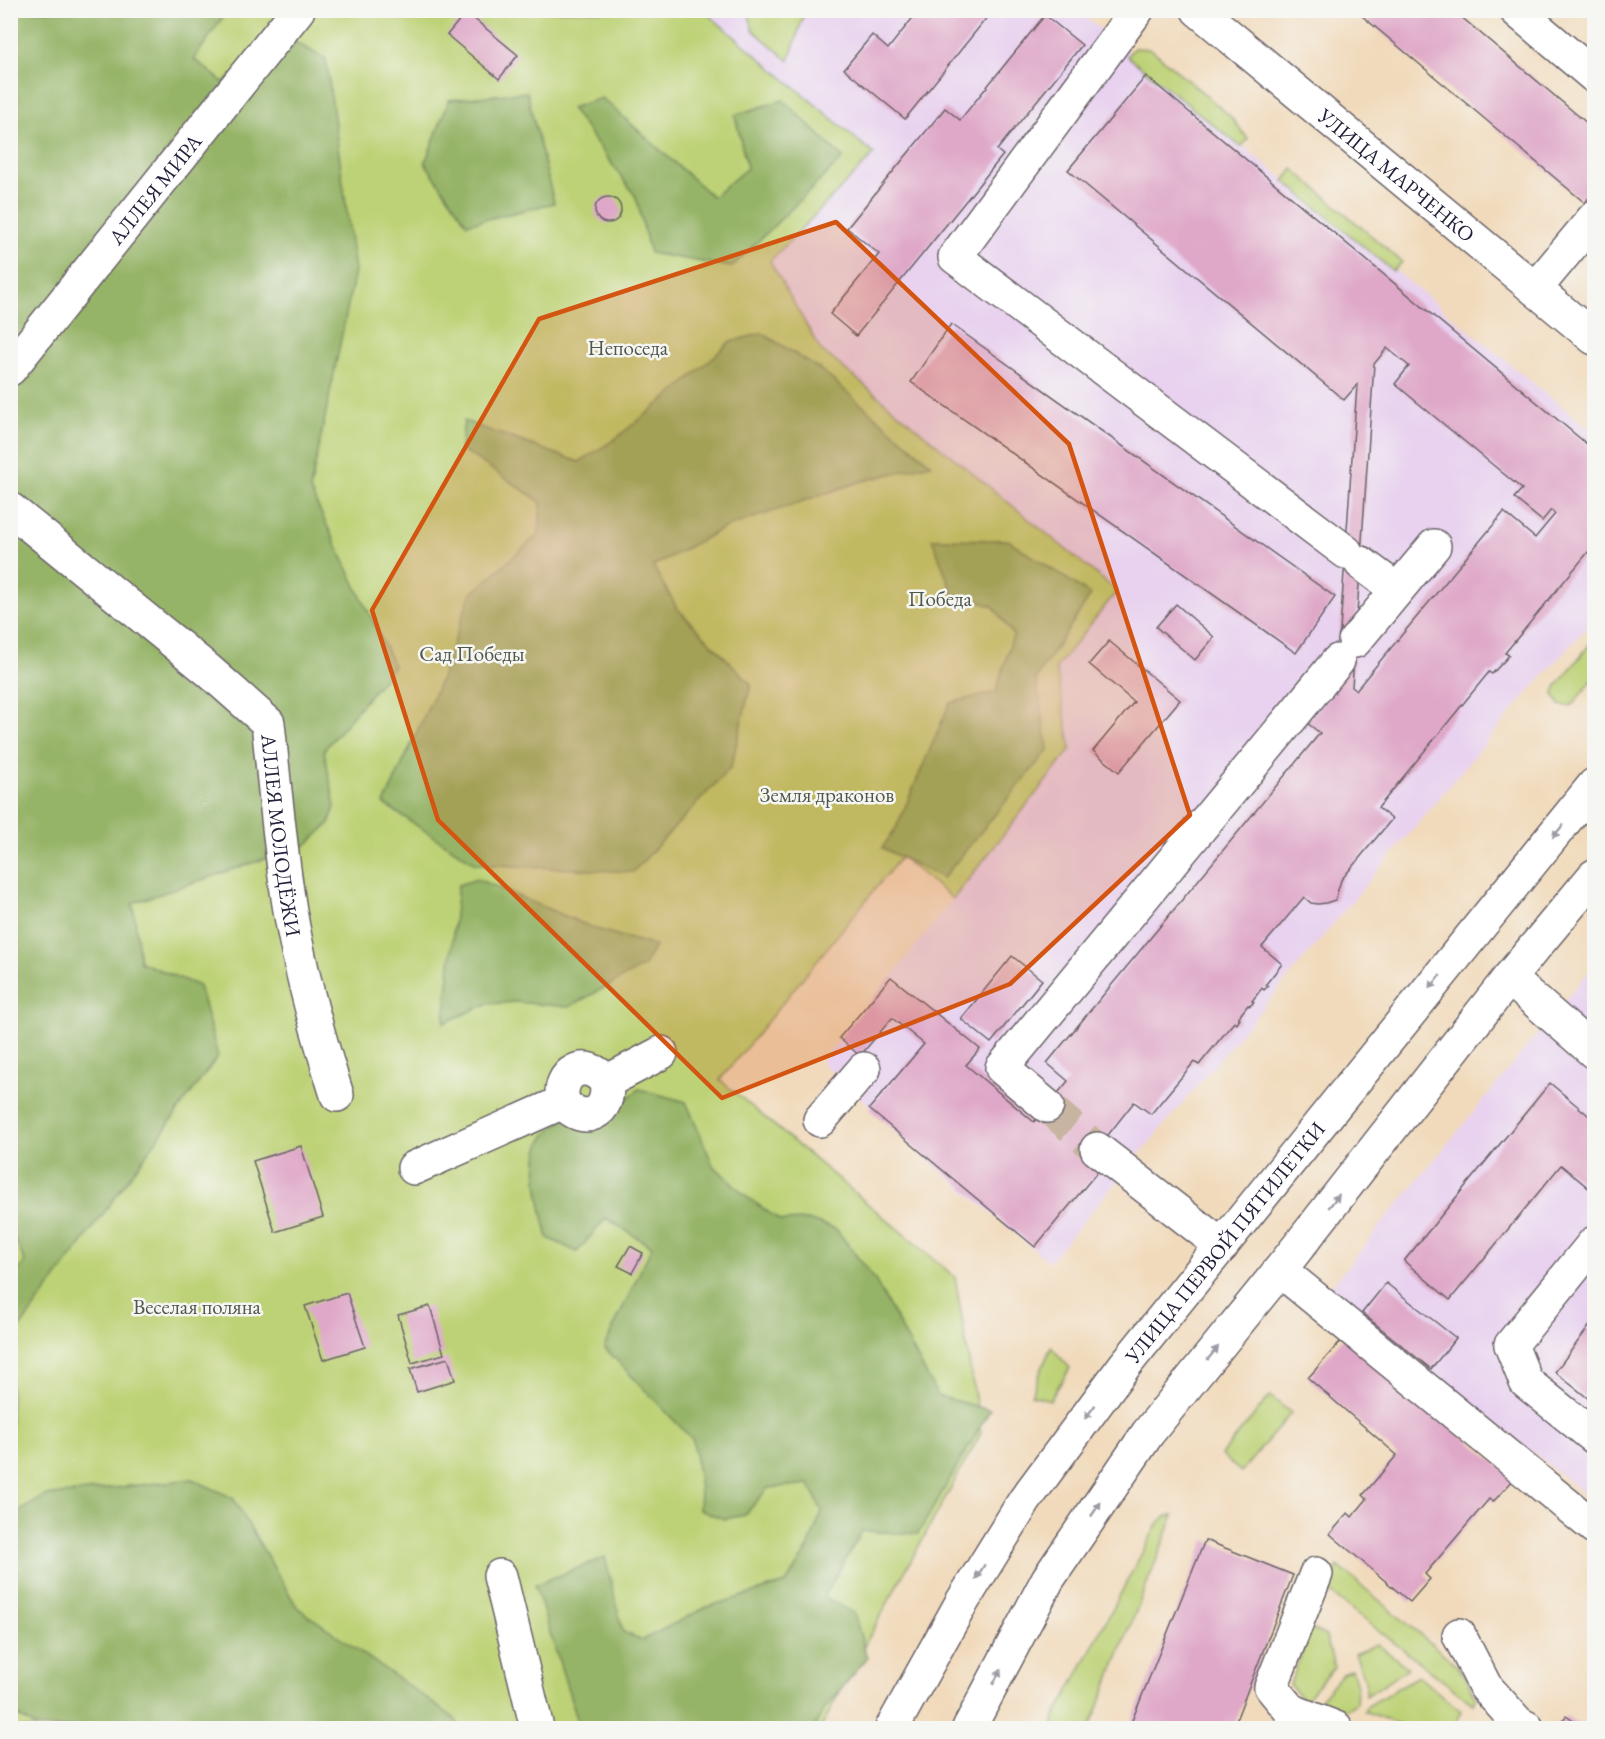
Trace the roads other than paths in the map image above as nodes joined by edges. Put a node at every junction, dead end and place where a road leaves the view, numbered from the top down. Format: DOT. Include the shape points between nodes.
graph roads {
  1 [pos="298,10"];
  2 [pos="1137,10"];
  3 [pos="1516,10"];
  4 [pos="1210,14"];
  5 [pos="1594,76"];
  6 [pos="1594,218"];
  7 [pos="1535,289"];
  8 [pos="1594,338"];
  9 [pos="10,369"];
  10 [pos="10,509"];
  11 [pos="1434,546"];
  12 [pos="1397,590"];
  13 [pos="1594,785"];
  14 [pos="1594,876"];
  15 [pos="1509,978"];
  16 [pos="1594,1052"];
  17 [pos="661,1053"];
  18 [pos="864,1069"];
  19 [pos="338,1095"];
  20 [pos="1047,1106"];
  21 [pos="820,1120"];
  22 [pos="1097,1149"];
  23 [pos="414,1168"];
  24 [pos="1222,1246"];
  25 [pos="1592,1251"];
  26 [pos="1280,1270"];
  27 [pos="1594,1437"];
  28 [pos="1594,1527"];
  29 [pos="1316,1574"];
  30 [pos="500,1576"];
  31 [pos="1459,1635"];
  32 [pos="1520,1727"];
  33 [pos="537,1728"];
  34 [pos="892,1728"];
  35 [pos="969,1728"];
  36 [pos="1336,1728"];
  1 -- 9 [label="main road, АЛЛЕЯ МИРА"];
  2 -- 12 [label="main road" via="955,257"];
  3 -- 5 [label="main road"];
  4 -- 7 [label="main road, УЛИЦА МАРЧЕНКО"];
  6 -- 7 [label="main road"];
  7 -- 8 [label="main road, УЛИЦА МАРЧЕНКО"];
  10 -- 19 [label="main road, АЛЛЕЯ МОЛОДЁЖИ" via="268,723 288,893 318,1031"];
  11 -- 12 [label="main road"];
  12 -- 20 [label="main road" via="1002,1068"];
  13 -- 24 [label="main road, УЛИЦА ПЕРВОЙ ПЯТИЛЕТКИ, one-way"];
  14 -- 15 [label="main road"];
  15 -- 16 [label="main road"];
  26 -- 15 [label="main road, one-way"];
  17 -- 23 [label="main road" via="606,1082 595,1071 574,1071 564,1083 563,1102"];
  18 -- 21 [label="main road"];
  22 -- 24 [label="main road"];
  24 -- 34 [label="main road, УЛИЦА ПЕРВОЙ ПЯТИЛЕТКИ, one-way" via="1125,1365 1025,1500 962,1602"];
  25 -- 27 [label="main road" via="1511,1346 1526,1382"];
  26 -- 28 [label="main road"];
  35 -- 26 [label="main road, one-way" via="1048,1580 1148,1433"];
  29 -- 36 [label="main road" via="1271,1687 1290,1710"];
  30 -- 33 [label="main road"];
  31 -- 32 [label="main road" via="1485,1686"];
}
